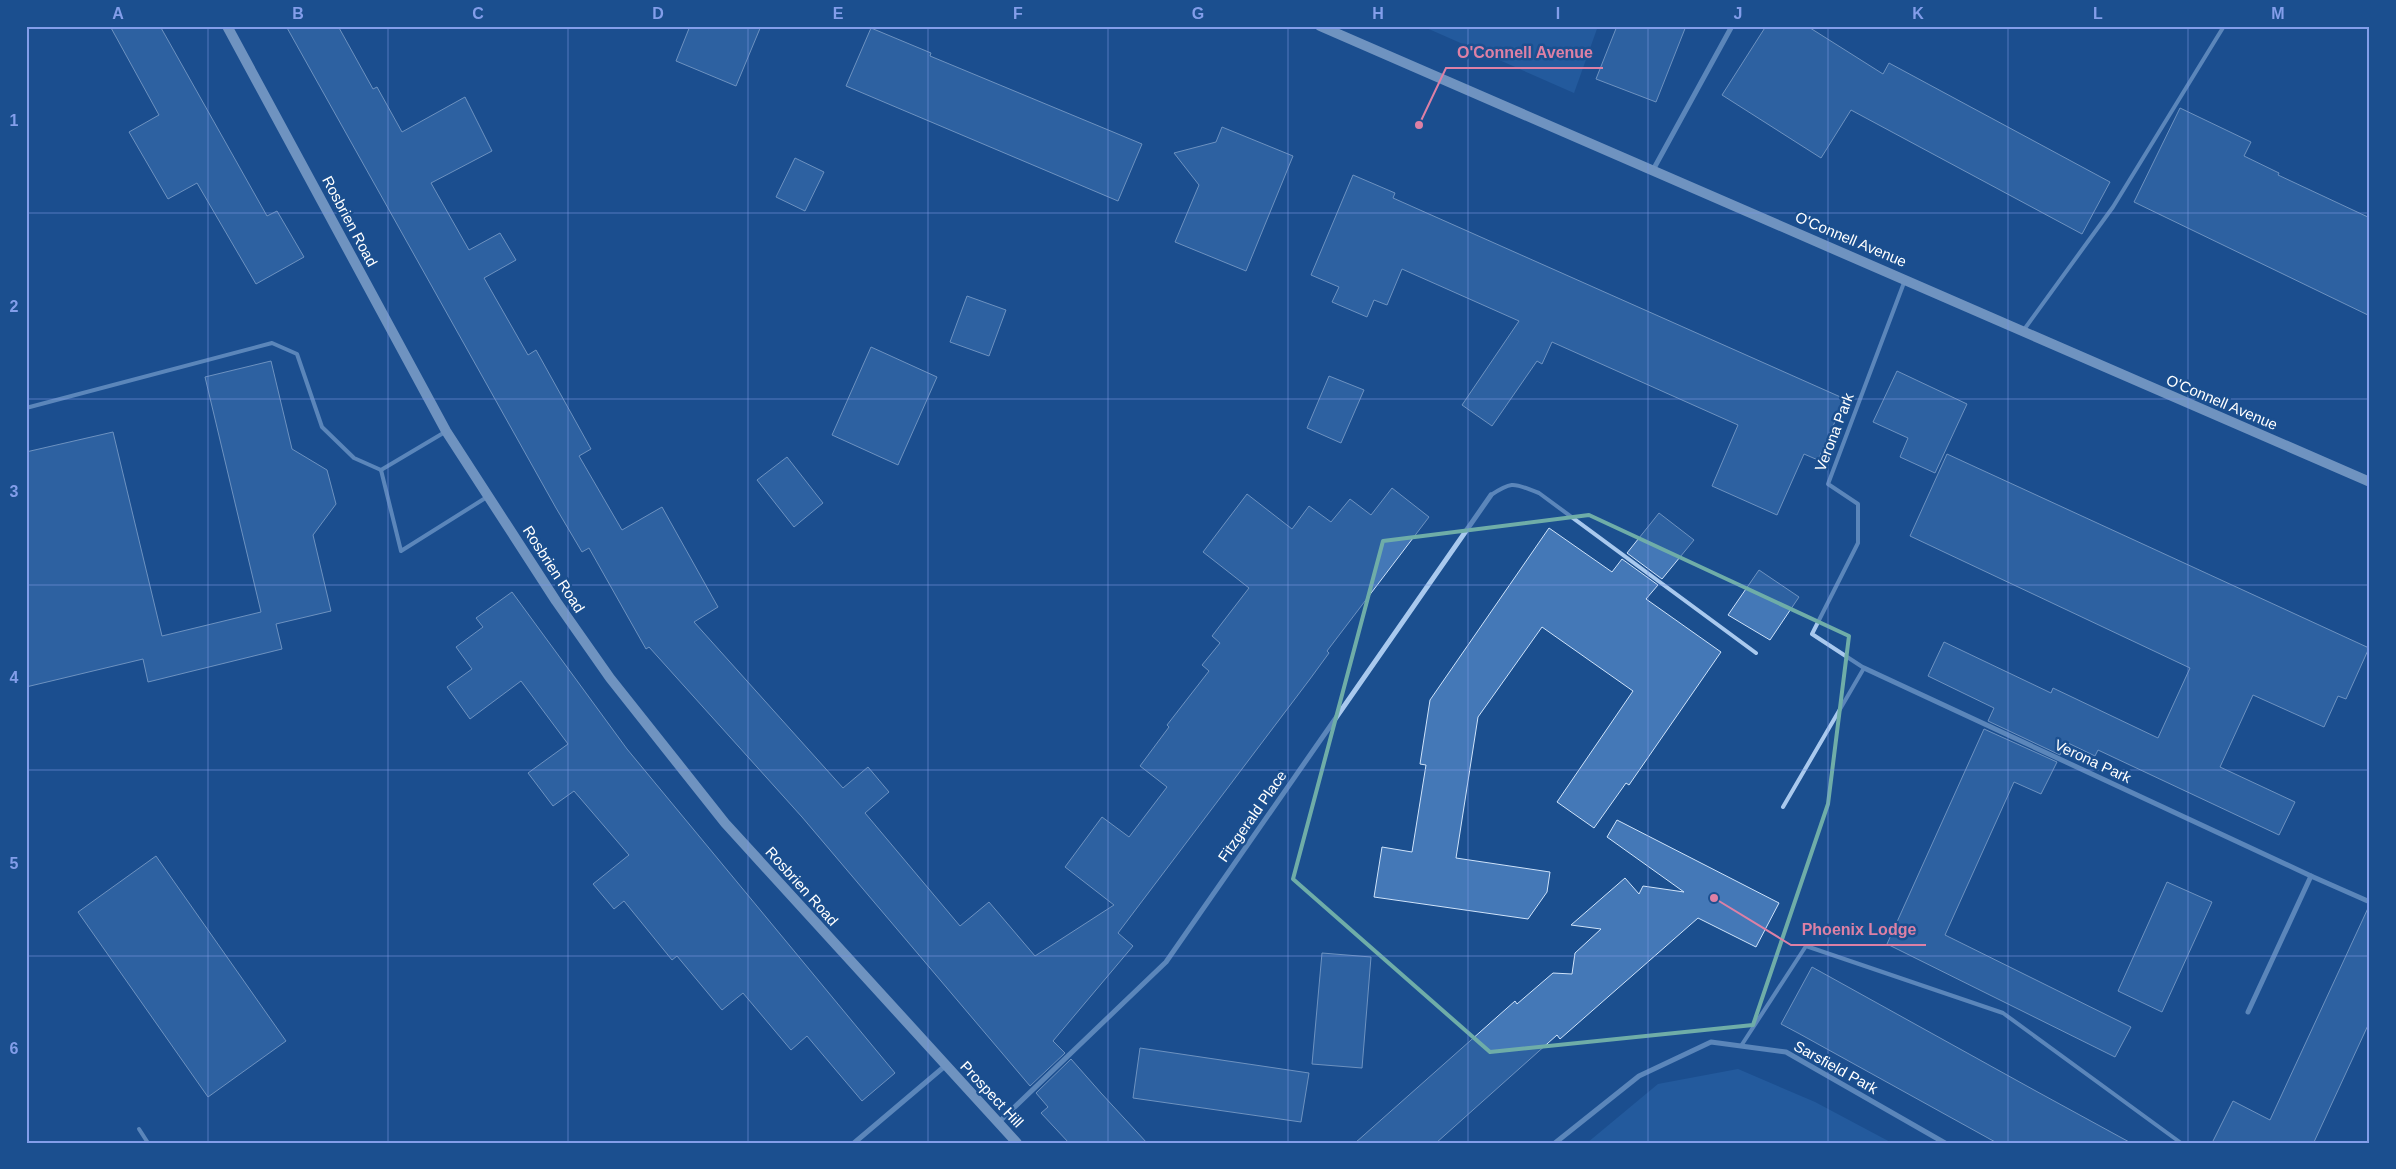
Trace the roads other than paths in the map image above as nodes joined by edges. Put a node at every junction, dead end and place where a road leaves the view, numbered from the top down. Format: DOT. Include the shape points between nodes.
graph roads {
  1 [pos="227,26"];
  2 [pos="1320,26"];
  3 [pos="1732,26"];
  4 [pos="2224,26"];
  5 [pos="1652,170"];
  6 [pos="1906,279"];
  7 [pos="2021,332"];
  8 [pos="26,408"];
  9 [pos="446,431"];
  10 [pos="380,470"];
  11 [pos="2370,482"];
  12 [pos="1491,494"];
  13 [pos="489,496"];
  14 [pos="1756,653"];
  15 [pos="1864,668"];
  16 [pos="1783,807"];
  17 [pos="2311,876"];
  18 [pos="2370,902"];
  19 [pos="2248,1012"];
  20 [pos="1741,1046"];
  21 [pos="945,1066"];
  22 [pos="999,1122"];
  23 [pos="139,1129"];
  24 [pos="148,1143"];
  25 [pos="854,1143"];
  26 [pos="1017,1143"];
  27 [pos="1555,1143"];
  28 [pos="1945,1143"];
  29 [pos="2181,1143"];
  1 -- 9 [label="main road, Rosbrien Road"];
  2 -- 5 [label="main road, O'Connell Avenue"];
  3 -- 5 [label="street"];
  4 -- 7 [label="lane" via="2113,207"];
  5 -- 6 [label="main road, O'Connell Avenue"];
  6 -- 7 [label="main road, O'Connell Avenue"];
  6 -- 15 [label="lane, Verona Park" via="1828,484 1858,504 1858,543 1812,634"];
  7 -- 11 [label="main road, O'Connell Avenue"];
  8 -- 10 [label="lane" via="272,344 297,354 322,427 354,458"];
  9 -- 10 [label="lane"];
  9 -- 13 [label="main road, Rosbrien Road"];
  10 -- 13 [label="lane" via="401,551"];
  12 -- 14 [label="lane" via="1514,484 1539,493"];
  12 -- 22 [label="street, Fitzgerald Place" via="1166,962"];
  13 -- 21 [label="main road, Rosbrien Road" via="610,678 719,815"];
  15 -- 16 [label="lane"];
  15 -- 17 [label="street, Verona Park"];
  17 -- 18 [label="street, Verona Park"];
  17 -- 19 [label="street"];
  20 -- 27 [label="street, Sarsfield Park" via="1711,1042 1639,1076"];
  20 -- 28 [label="street, Sarsfield Park" via="1786,1052"];
  20 -- 29 [label="lane" via="1806,946 2003,1013"];
  21 -- 22 [label="main road, Prospect Hill"];
  21 -- 25 [label="street"];
  22 -- 26 [label="main road, Prospect Hill"];
  23 -- 24 [label="lane"];
}
